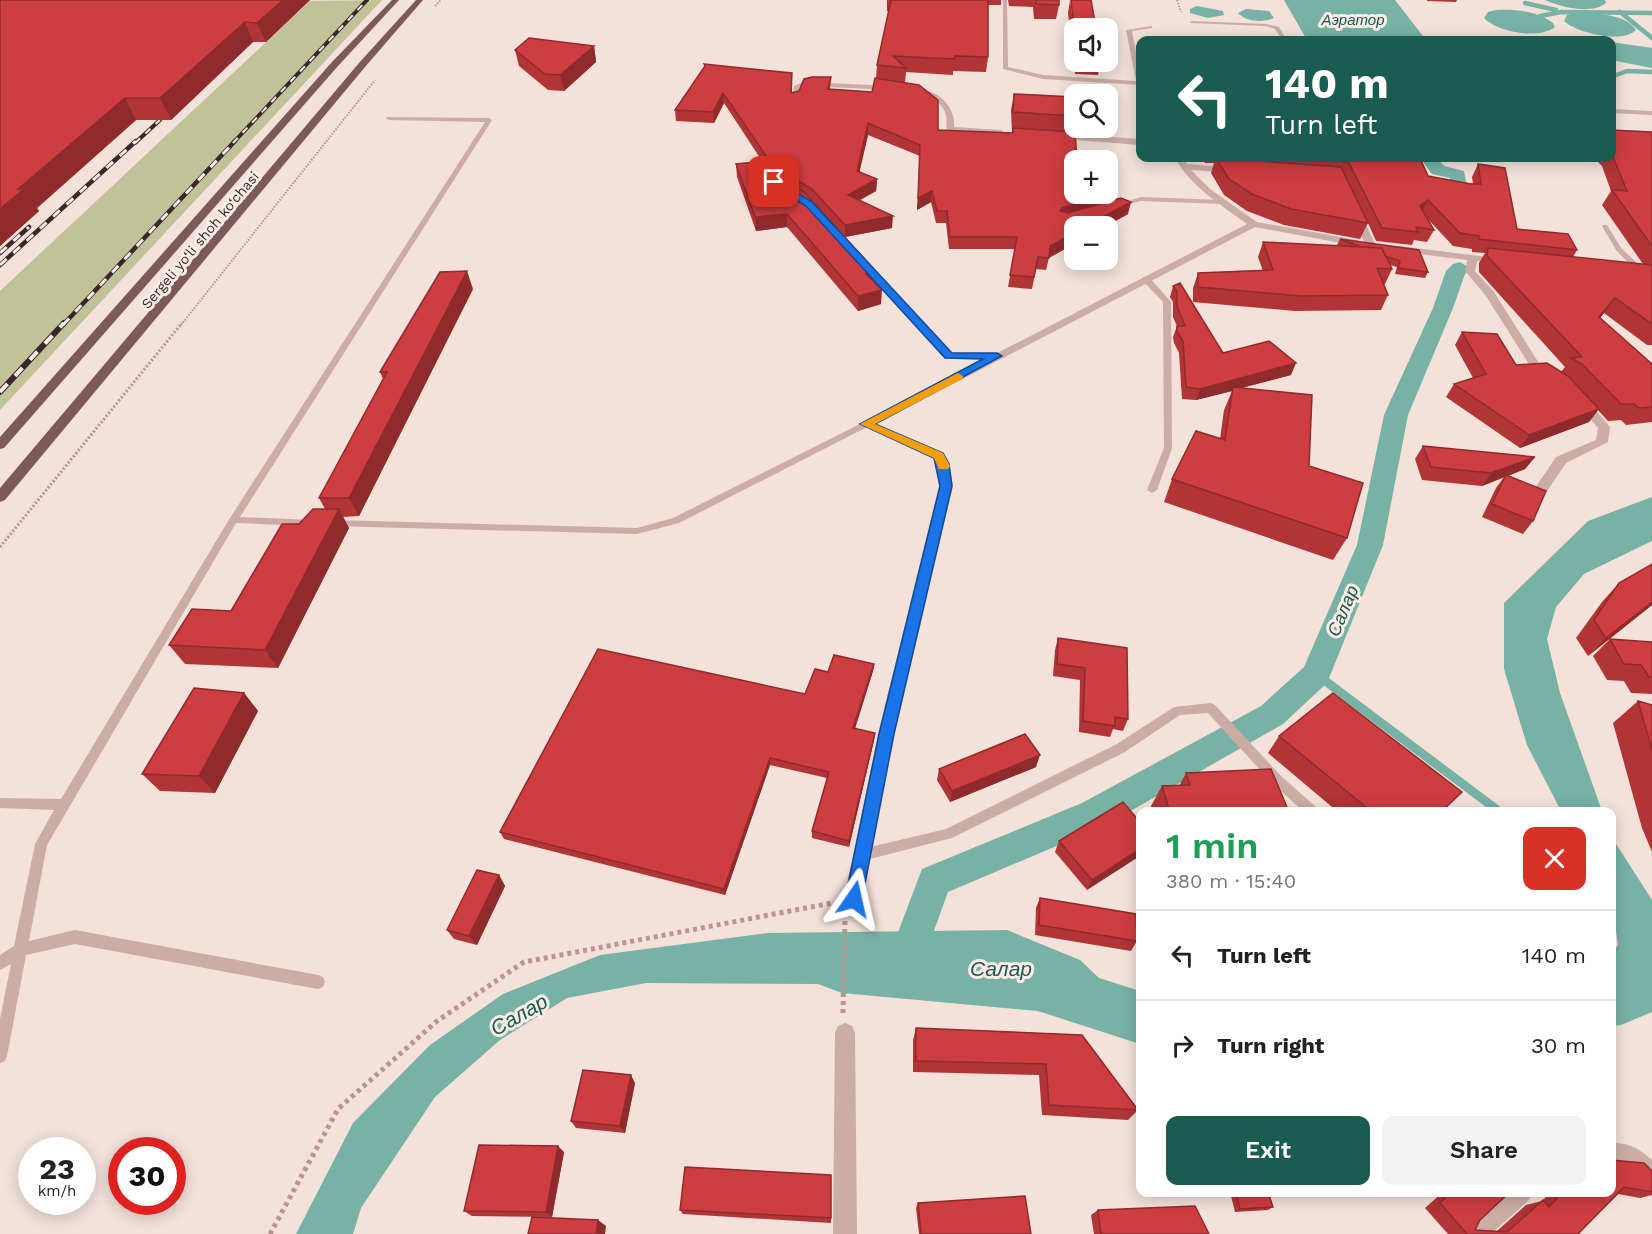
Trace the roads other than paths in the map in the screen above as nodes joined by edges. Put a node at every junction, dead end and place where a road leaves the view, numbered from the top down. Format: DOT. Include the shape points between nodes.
graph roads {
  1 [pos="396,0"];
  2 [pos="420,0"];
  3 [pos="1005,0"];
  4 [pos="1192,22"];
  5 [pos="1150,27"];
  6 [pos="1282,36"];
  7 [pos="1136,63"];
  8 [pos="1136,82"];
  9 [pos="901,89"];
  10 [pos="911,90"];
  11 [pos="795,100"];
  12 [pos="1616,111"];
  13 [pos="1652,113"];
  14 [pos="389,118"];
  15 [pos="1014,134"];
  16 [pos="1048,136"];
  17 [pos="1136,142"];
  18 [pos="1183,162"];
  19 [pos="1187,167"];
  20 [pos="1244,171"];
  21 [pos="1222,202"];
  22 [pos="1354,208"];
  23 [pos="1107,209"];
  24 [pos="1254,224"];
  25 [pos="1605,226"];
  26 [pos="1371,246"];
  27 [pos="1473,258"];
  28 [pos="1508,261"];
  29 [pos="864,263"];
  30 [pos="1624,274"];
  31 [pos="1650,277"];
  32 [pos="1146,279"];
  33 [pos="997,356"];
  34 [pos="1556,379"];
  35 [pos="1574,394"];
  36 [pos="866,424"];
  37 [pos="0,445"];
  38 [pos="1152,490"];
  39 [pos="1540,491"];
  40 [pos="0,497"];
  41 [pos="233,520"];
  42 [pos="0,803"];
  43 [pos="64,806"];
  44 [pos="1307,807"];
  45 [pos="862,855"];
  46 [pos="854,899"];
  47 [pos="21,950"];
  48 [pos="0,963"];
  49 [pos="318,982"];
  50 [pos="845,1033"];
  51 [pos="0,1056"];
  52 [pos="1616,1154"];
  53 [pos="1652,1175"];
  54 [pos="1515,1197"];
  55 [pos="845,1234"];
  56 [pos="1474,1234"];
  1 -- 37 [label="main road, Sergeli yo‘li shoh ko‘chasi" via="335,64"];
  2 -- 40 [label="main road, Sergeli yo‘li shoh ko‘chasi"];
  3 -- 8 [label="lane" via="1005,68 1043,77"];
  4 -- 6 [label="lane" via="1266,26 1277,28"];
  5 -- 7 [label="lane" via="1129,30"];
  9 -- 11 [label="street" via="803,84 798,86"];
  10 -- 15 [label="street" via="943,102 950,113 951,129"];
  12 -- 13 [label="lane"];
  14 -- 41 [label="lane" via="489,120"];
  16 -- 17 [label="street"];
  18 -- 19 [label="street"];
  19 -- 20 [label="street"];
  19 -- 21 [label="street"];
  21 -- 23 [label="lane" via="1141,199"];
  21 -- 24 [label="street"];
  22 -- 26 [label="street"];
  24 -- 26 [label="street"];
  24 -- 32 [label="street"];
  25 -- 31 [label="lane" via="1618,249"];
  26 -- 27 [label="street"];
  27 -- 28 [label="street"];
  27 -- 34 [label="street" via="1470,271 1490,294 1536,367"];
  29 -- 33 [label="lane" via="949,356"];
  30 -- 31 [label="street"];
  32 -- 33 [label="street"];
  32 -- 38 [label="lane" via="1167,302 1168,448"];
  33 -- 36 [label="street"];
  35 -- 39 [label="street" via="1604,427 1602,442 1561,460"];
  36 -- 41 [label="lane" via="676,521 637,531"];
  36 -- 45 [label="street" via="939,456 946,486 886,734"];
  41 -- 43 [label="lane"];
  42 -- 43 [label="lane"];
  43 -- 47 [label="lane" via="41,844"];
  44 -- 45 [label="lane" via="1211,708 1178,710 1121,748 948,834"];
  45 -- 46 [label="street"];
  47 -- 48 [label="lane"];
  47 -- 49 [label="lane" via="75,937"];
  47 -- 51 [label="lane"];
  50 -- 55 [label="street"];
  52 -- 53 [label="street" via="1628,1154"];
  54 -- 56 [label="street"];
}
